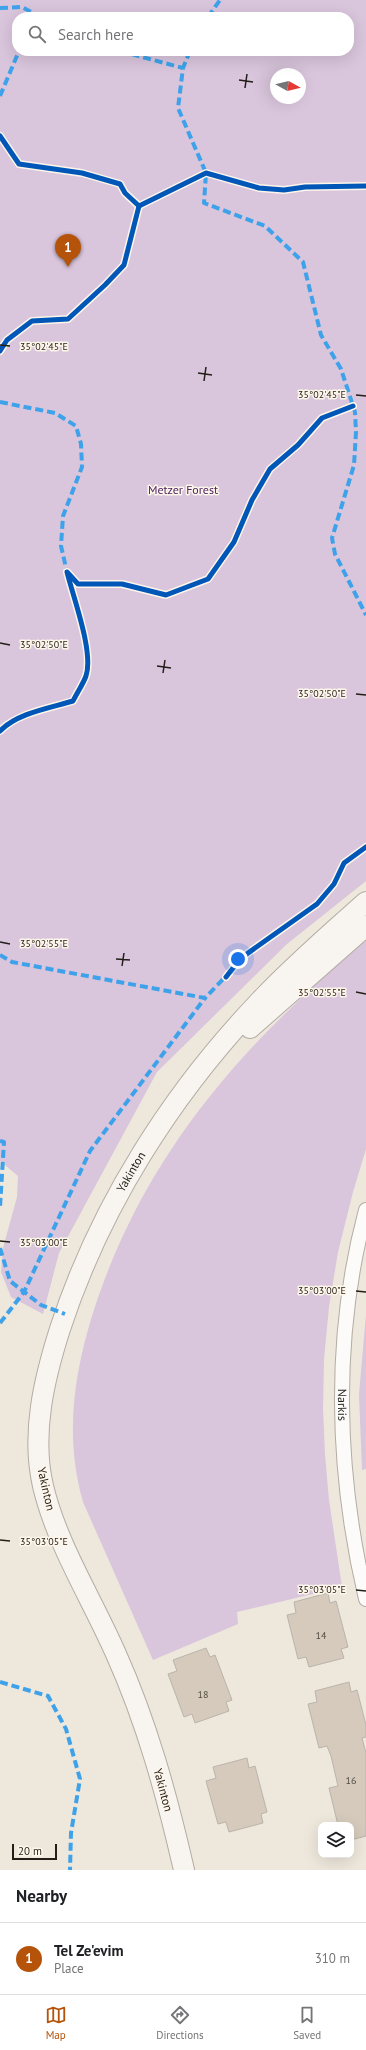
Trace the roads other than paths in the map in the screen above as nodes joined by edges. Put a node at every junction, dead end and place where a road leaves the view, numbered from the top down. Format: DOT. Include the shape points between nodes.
graph roads {
  1 [pos="366,902"];
  2 [pos="366,926"];
  3 [pos="170,1112"];
  4 [pos="366,1210"];
  5 [pos="366,1599"];
  6 [pos="184,1870"];
  1 -- 3 [label="street, Yakinton" via="301,960 259,1002 220,1046"];
  2 -- 3 [label="street, Yakinton" via="226,1050 197,1079"];
  3 -- 6 [label="street, Yakinton" via="119,1194 77,1283 58,1336 48,1374 38,1446 43,1485 50,1510 136,1703 162,1784"];
  4 -- 5 [label="street, Narkis" via="352,1277 345,1328 342,1430 352,1532"];
}
